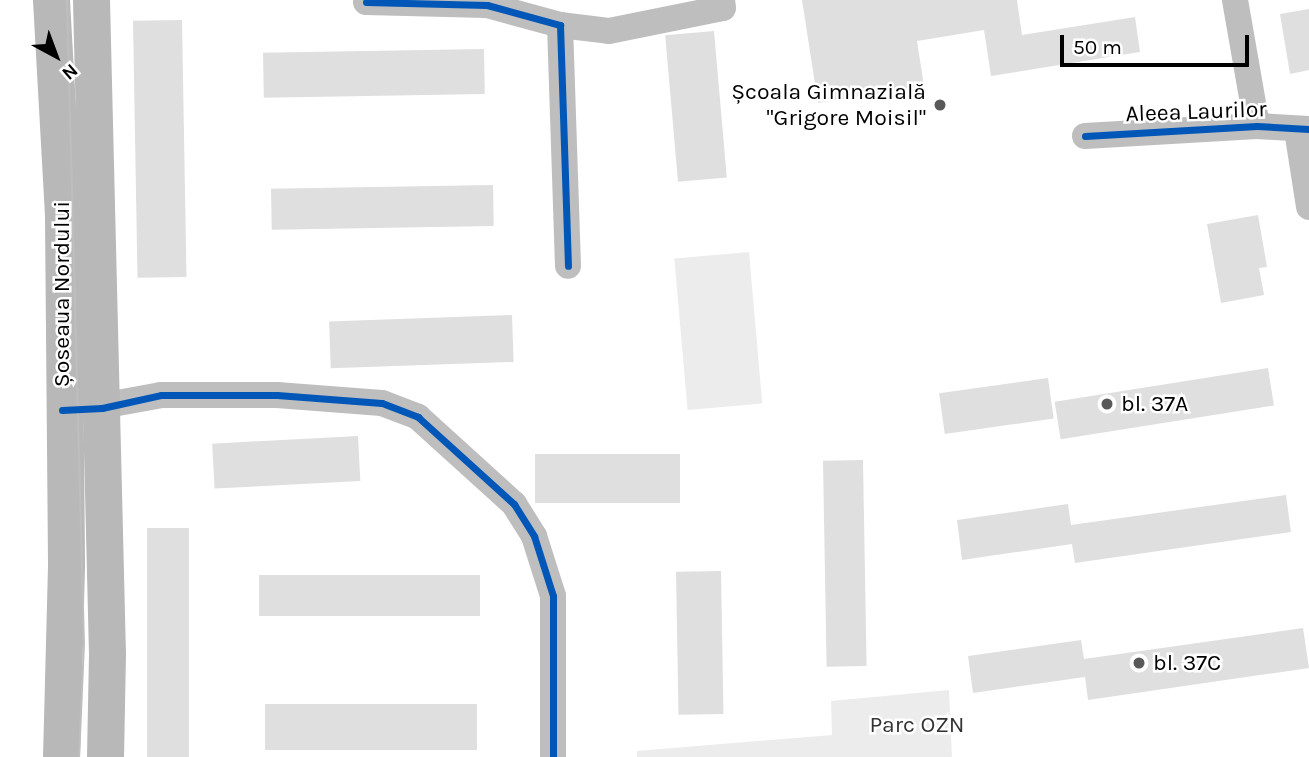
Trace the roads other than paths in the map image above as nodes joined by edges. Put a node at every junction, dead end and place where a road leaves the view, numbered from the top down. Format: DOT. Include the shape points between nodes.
graph roads {
  1 [pos="51,0"];
  2 [pos="91,0"];
  3 [pos="722,0"];
  4 [pos="1235,0"];
  5 [pos="366,2"];
  6 [pos="559,25"];
  7 [pos="1257,126"];
  8 [pos="1303,130"];
  9 [pos="1085,136"];
  10 [pos="1309,207"];
  11 [pos="568,266"];
  12 [pos="102,408"];
  13 [pos="62,410"];
  14 [pos="61,757"];
  15 [pos="105,757"];
  16 [pos="553,757"];
  1 -- 13 [label="main road, Șoseaua Nordului" via="62,217"];
  2 -- 12 [label="main road, Șoseaua Nordului"];
  3 -- 6 [label="street" via="723,8 609,31"];
  4 -- 7 [label="street"];
  5 -- 6 [label="street" via="487,5"];
  6 -- 11 [label="street"];
  7 -- 8 [label="street, Aleea Laurilor"];
  7 -- 9 [label="street, Aleea Laurilor"];
  8 -- 10 [label="street"];
  12 -- 13 [label="street"];
  12 -- 15 [label="main road, Șoseaua Nordului"];
  12 -- 16 [label="street" via="161,395 277,395 382,403 418,416 514,505 539,548 553,596"];
  13 -- 14 [label="main road, Șoseaua Nordului" via="66,566"];
}
